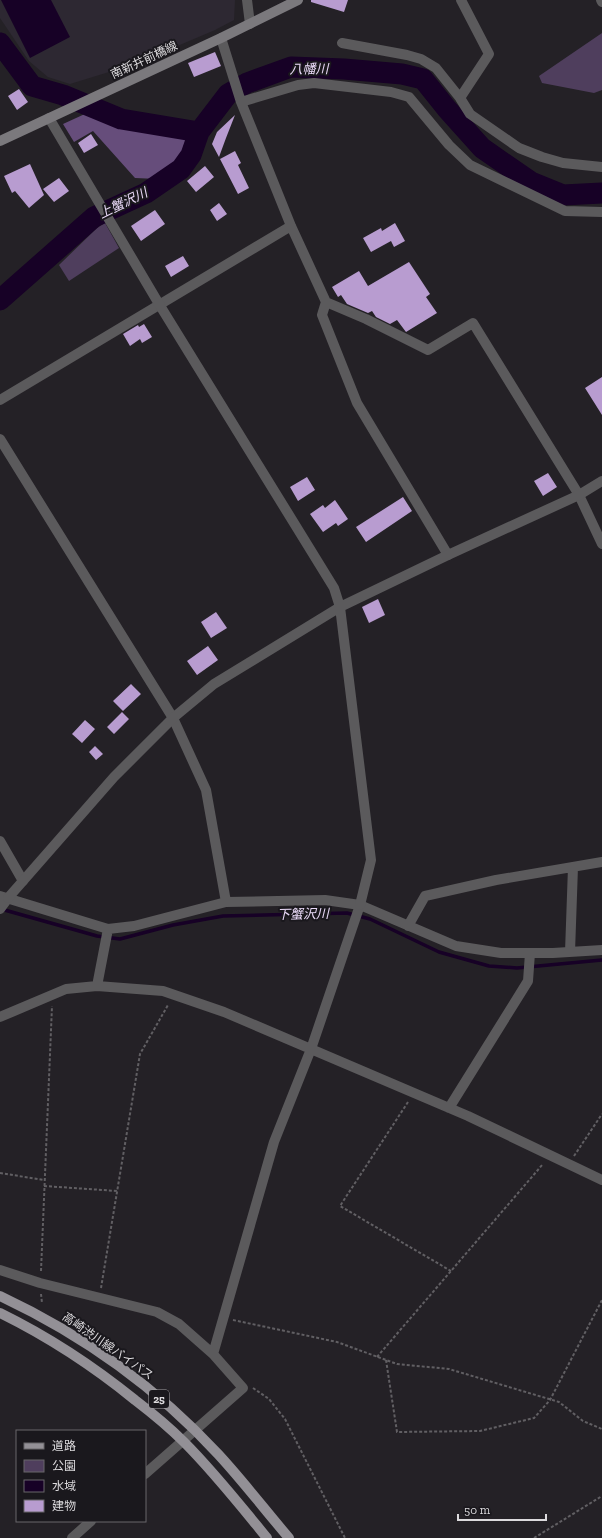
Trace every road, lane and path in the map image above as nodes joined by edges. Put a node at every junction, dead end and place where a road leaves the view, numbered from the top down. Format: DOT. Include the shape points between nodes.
graph roads {
  1 [pos="247,0"];
  2 [pos="298,0"];
  3 [pos="460,0"];
  4 [pos="250,24"];
  5 [pos="221,38"];
  6 [pos="342,43"];
  7 [pos="460,98"];
  8 [pos="240,100"];
  9 [pos="49,118"];
  10 [pos="0,141"];
  11 [pos="602,167"];
  12 [pos="602,212"];
  13 [pos="291,226"];
  14 [pos="326,302"];
  15 [pos="159,304"];
  16 [pos="0,400"];
  17 [pos="0,439"];
  18 [pos="602,481"];
  19 [pos="579,495"];
  20 [pos="602,544"];
  21 [pos="448,555"];
  22 [pos="340,607"];
  23 [pos="173,718"];
  24 [pos="0,841"];
  25 [pos="602,862"];
  26 [pos="574,867"];
  27 [pos="23,881"];
  28 [pos="4,897"];
  29 [pos="226,902"];
  30 [pos="360,905"];
  31 [pos="0,909"];
  32 [pos="408,926"];
  33 [pos="108,929"];
  34 [pos="602,950"];
  35 [pos="570,952"];
  36 [pos="530,953"];
  37 [pos="97,986"];
  38 [pos="52,995"];
  39 [pos="174,995"];
  40 [pos="0,1017"];
  41 [pos="311,1049"];
  42 [pos="414,1093"];
  43 [pos="449,1108"];
  44 [pos="602,1114"];
  45 [pos="550,1155"];
  46 [pos="569,1164"];
  47 [pos="0,1173"];
  48 [pos="44,1180"];
  49 [pos="602,1180"];
  50 [pos="44,1186"];
  51 [pos="117,1191"];
  52 [pos="0,1270"];
  53 [pos="451,1270"];
  54 [pos="40,1283"];
  55 [pos="0,1296"];
  56 [pos="100,1298"];
  57 [pos="602,1300"];
  58 [pos="42,1303"];
  59 [pos="0,1314"];
  60 [pos="224,1318"];
  61 [pos="213,1354"];
  62 [pos="377,1357"];
  63 [pos="386,1360"];
  64 [pos="243,1388"];
  65 [pos="550,1400"];
  66 [pos="602,1429"];
  67 [pos="195,1431"];
  68 [pos="183,1441"];
  69 [pos="146,1473"];
  70 [pos="602,1496"];
  71 [pos="90,1522"];
  72 [pos="72,1538"];
  73 [pos="267,1538"];
  74 [pos="288,1538"];
  75 [pos="345,1538"];
  76 [pos="534,1538"];
  1 -- 4 [label="street"];
  2 -- 4 [label="main road, 南新井前橋線"];
  3 -- 7 [label="street" via="489,54"];
  4 -- 5 [label="main road, 南新井前橋線"];
  5 -- 8 [label="street"];
  5 -- 9 [label="main road, 南新井前橋線"];
  6 -- 7 [label="street" via="422,59 436,68"];
  7 -- 11 [label="street" via="470,114 519,148 563,163"];
  8 -- 12 [label="street" via="314,83 391,92 409,97 449,145 470,165 565,211"];
  8 -- 13 [label="street"];
  9 -- 10 [label="main road, 南新井前橋線"];
  9 -- 15 [label="street"];
  13 -- 14 [label="street"];
  13 -- 15 [label="street"];
  14 -- 19 [label="street" via="428,350 473,323"];
  14 -- 21 [label="street" via="322,315 357,403"];
  15 -- 16 [label="street"];
  15 -- 22 [label="street" via="334,588"];
  17 -- 23 [label="street"];
  18 -- 19 [label="street"];
  19 -- 20 [label="street"];
  19 -- 21 [label="street"];
  21 -- 22 [label="street"];
  22 -- 23 [label="street" via="214,684"];
  22 -- 30 [label="street" via="371,860"];
  23 -- 27 [label="street" via="114,777"];
  23 -- 29 [label="street" via="206,790"];
  24 -- 27 [label="street"];
  25 -- 26 [label="street"];
  26 -- 32 [label="street" via="496,880 425,896"];
  26 -- 35 [label="street"];
  27 -- 28 [label="street"];
  28 -- 31 [label="street"];
  28 -- 33 [label="street"];
  29 -- 30 [label="street" via="325,900"];
  29 -- 33 [label="street" via="134,926"];
  30 -- 32 [label="street"];
  30 -- 41 [label="street"];
  32 -- 36 [label="street" via="456,946 501,953"];
  33 -- 37 [label="street"];
  34 -- 35 [label="street"];
  35 -- 36 [label="street"];
  36 -- 43 [label="street" via="528,981"];
  37 -- 38 [label="street" via="66,989"];
  37 -- 39 [label="street" via="163,991"];
  38 -- 40 [label="street"];
  38 -- 48 [label="path"];
  39 -- 41 [label="street" via="224,1012"];
  39 -- 51 [label="path" via="140,1054"];
  41 -- 42 [label="street"];
  41 -- 60 [label="street" via="274,1142"];
  42 -- 43 [label="street"];
  42 -- 53 [label="path" via="340,1206"];
  43 -- 45 [label="street"];
  44 -- 46 [label="path"];
  45 -- 46 [label="street"];
  45 -- 53 [label="path"];
  46 -- 49 [label="street"];
  47 -- 48 [label="path"];
  48 -- 50 [label="path"];
  50 -- 51 [label="path"];
  50 -- 54 [label="path"];
  51 -- 56 [label="path"];
  52 -- 54 [label="street"];
  53 -- 62 [label="path"];
  54 -- 56 [label="street"];
  54 -- 58 [label="path"];
  55 -- 67 [label="main road, 高崎渋川線バイパス / 25" via="32,1311 129,1373"];
  56 -- 61 [label="street" via="157,1312 179,1324"];
  57 -- 65 [label="path"];
  59 -- 68 [label="main road, 25" via="81,1359 130,1395"];
  60 -- 61 [label="street"];
  60 -- 62 [label="path" via="337,1342"];
  61 -- 64 [label="street"];
  62 -- 63 [label="path"];
  63 -- 65 [label="path" via="397,1364 449,1369"];
  63 -- 65 [label="path" via="397,1432 480,1431 534,1418"];
  64 -- 67 [label="street"];
  64 -- 75 [label="path" via="254,1388 268,1399 285,1419"];
  65 -- 66 [label="path" via="559,1402 583,1421"];
  67 -- 68 [label="street"];
  67 -- 74 [label="main road, 高崎渋川線バイパス / 25" via="230,1468"];
  68 -- 69 [label="street"];
  68 -- 73 [label="main road, 25" via="218,1478"];
  70 -- 76 [label="path"];
  71 -- 72 [label="street"];
}
